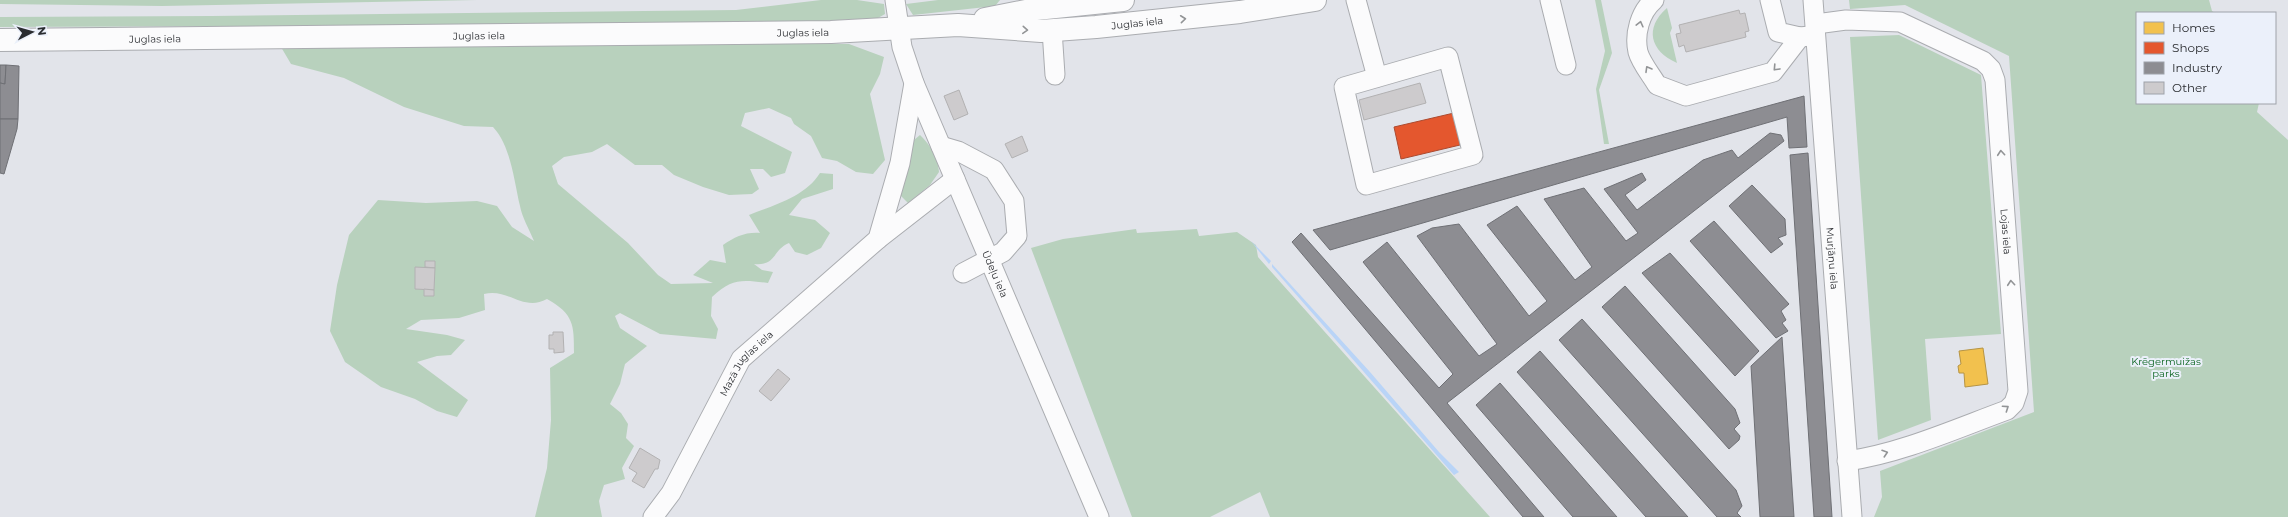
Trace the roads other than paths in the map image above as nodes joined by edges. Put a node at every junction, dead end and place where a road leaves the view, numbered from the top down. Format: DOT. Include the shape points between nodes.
graph roads {
  1 [pos="895,0"];
  2 [pos="1123,0"];
  3 [pos="1315,0"];
  4 [pos="1356,0"];
  5 [pos="1550,0"];
  6 [pos="1654,0"];
  7 [pos="1770,0"];
  8 [pos="1814,0"];
  9 [pos="1239,6"];
  10 [pos="1012,7"];
  11 [pos="958,25"];
  12 [pos="900,29"];
  13 [pos="1052,30"];
  14 [pos="1811,32"];
  15 [pos="0,40"];
  16 [pos="1566,65"];
  17 [pos="1055,75"];
  18 [pos="1377,78"];
  19 [pos="914,83"];
  20 [pos="941,146"];
  21 [pos="954,179"];
  22 [pos="878,239"];
  23 [pos="991,260"];
  24 [pos="963,272"];
  25 [pos="1847,461"];
  26 [pos="653,517"];
  27 [pos="1099,517"];
  28 [pos="1852,517"];
  1 -- 12 [label="street, Ūdeļu iela"];
  2 -- 10 [label="main road, Juglas iela"];
  3 -- 9 [label="main road, Juglas iela"];
  4 -- 18 [label="street"];
  5 -- 16 [label="street"];
  14 -- 6 [label="street, one-way" via="1773,72 1686,96 1657,85 1638,53 1638,24 1647,6"];
  7 -- 14 [label="street" via="1778,32"];
  8 -- 14 [label="street, Murjāņu iela"];
  13 -- 9 [label="main road, Juglas iela, one-way"];
  10 -- 11 [label="main road, Juglas iela"];
  11 -- 12 [label="main road, Juglas iela"];
  11 -- 13 [label="main road, Juglas iela, one-way"];
  12 -- 15 [label="main road, Juglas iela"];
  12 -- 19 [label="street, Ūdeļu iela" via="902,47"];
  13 -- 17 [label="street"];
  14 -- 25 [label="street, Murjāņu iela"];
  25 -- 14 [label="street, Lojas iela, one-way" via="1882,455 2007,410 2014,403 2018,391 1995,80 1991,69 1983,61 1900,22 1846,20"];
  18 -- 18 [label="street" via="1344,87 1366,184 1472,155 1448,57"];
  19 -- 20 [label="street, Ūdeļu iela"];
  19 -- 22 [label="street" via="900,163"];
  20 -- 21 [label="street, Ūdeļu iela"];
  20 -- 23 [label="street" via="958,151 994,170 1014,201 1017,236 1003,252"];
  21 -- 22 [label="street, Mazā Juglas iela"];
  21 -- 23 [label="street, Ūdeļu iela"];
  22 -- 26 [label="street, Mazā Juglas iela" via="741,359 671,493"];
  23 -- 24 [label="street"];
  23 -- 27 [label="street, Ūdeļu iela"];
  25 -- 28 [label="street, Murjāņu iela"];
}
